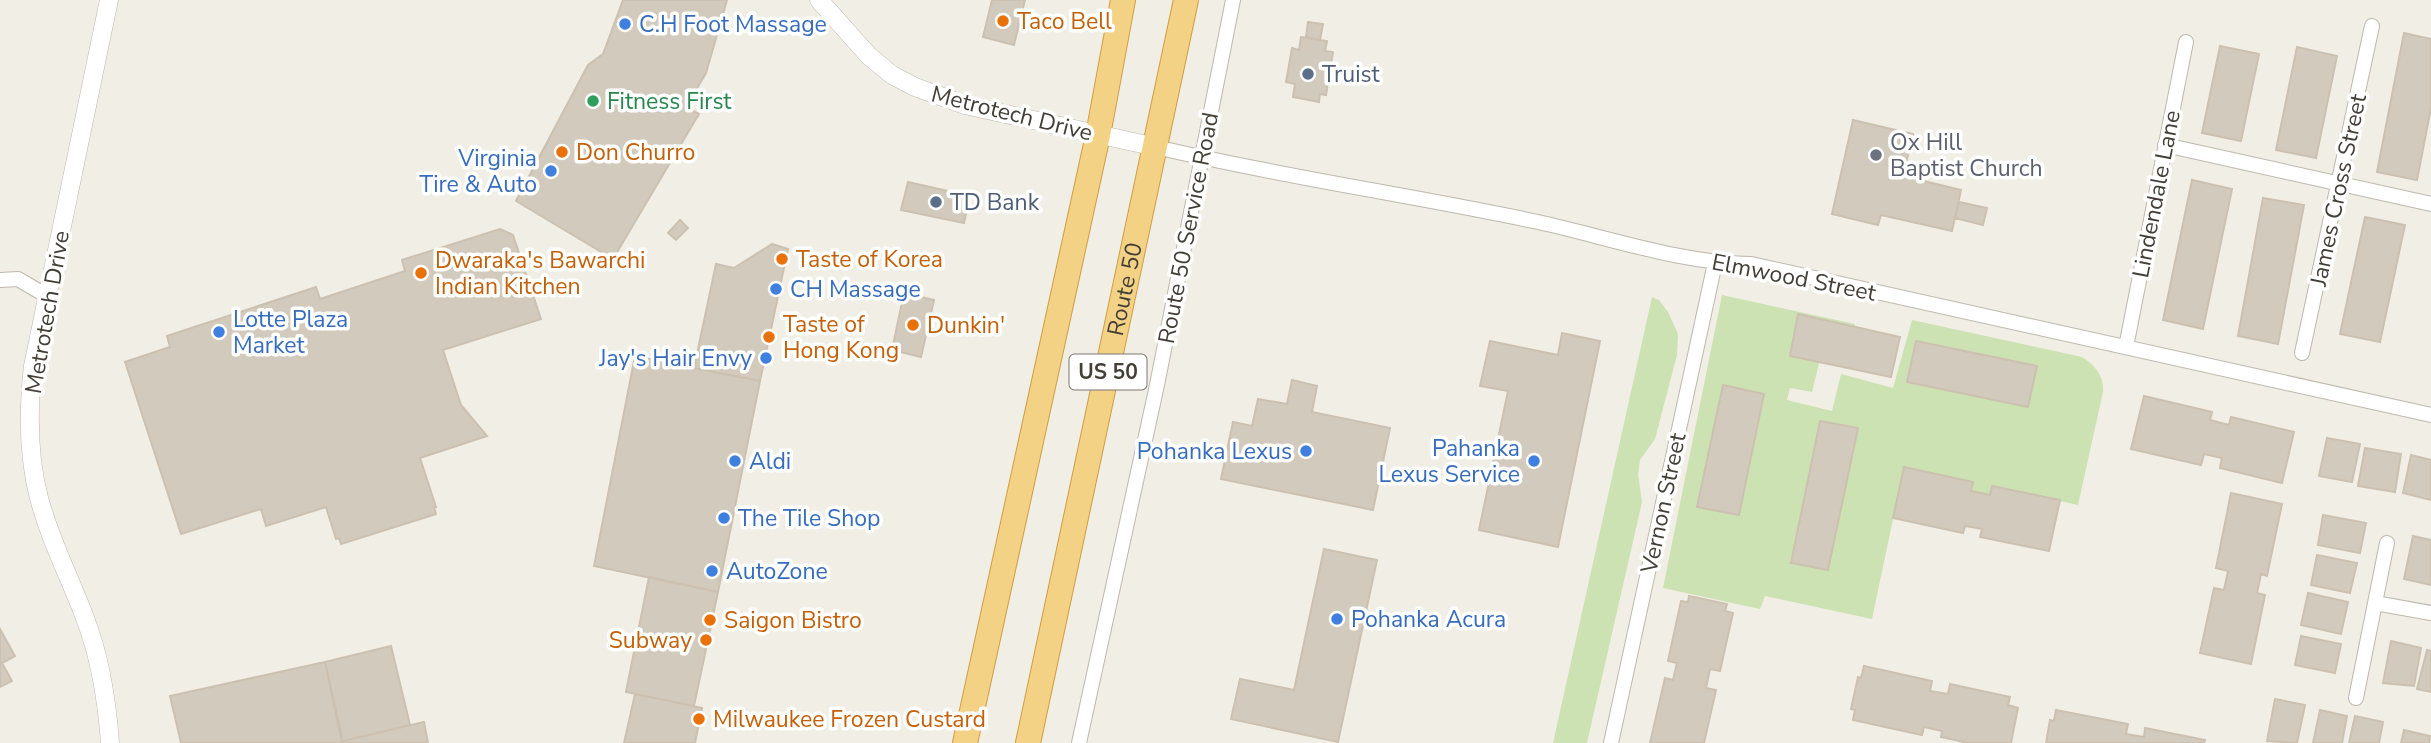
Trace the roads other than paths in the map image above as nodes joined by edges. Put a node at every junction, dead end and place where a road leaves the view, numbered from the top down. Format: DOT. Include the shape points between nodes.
graph roads {
  1 [pos="110,0"];
  2 [pos="819,0"];
  3 [pos="1123,0"];
  4 [pos="1186,0"];
  5 [pos="1234,0"];
  6 [pos="2372,26"];
  7 [pos="2186,42"];
  8 [pos="1098,135"];
  9 [pos="2165,145"];
  10 [pos="1156,147"];
  11 [pos="1202,158"];
  12 [pos="2339,184"];
  13 [pos="2431,205"];
  14 [pos="1715,263"];
  15 [pos="0,280"];
  16 [pos="47,296"];
  17 [pos="2126,347"];
  18 [pos="2302,353"];
  19 [pos="2431,415"];
  20 [pos="2387,544"];
  21 [pos="2375,603"];
  22 [pos="2431,613"];
  23 [pos="2356,698"];
  24 [pos="110,743"];
  25 [pos="965,743"];
  26 [pos="1028,743"];
  27 [pos="1080,743"];
  28 [pos="1611,743"];
  1 -- 16 [label="street, Metrotech Drive"];
  2 -- 8 [label="street, Metrotech Drive" via="869,56 915,87 965,105"];
  3 -- 8 [label="highway, US 50"];
  4 -- 10 [label="highway, Route 50 / US 50"];
  5 -- 11 [label="street, Route 50 Service Road"];
  6 -- 12 [label="street, James Cross Street"];
  7 -- 9 [label="street, Lindendale Lane"];
  8 -- 10 [label="street, Metrotech Drive"];
  8 -- 25 [label="highway, US 50"];
  9 -- 12 [label="street"];
  9 -- 17 [label="street, Lindendale Lane"];
  10 -- 11 [label="street, Elmwood Street"];
  10 -- 26 [label="highway, Route 50 / US 50"];
  11 -- 14 [label="street, Elmwood Street" via="1536,222"];
  11 -- 27 [label="street, Route 50 Service Road"];
  12 -- 13 [label="street"];
  12 -- 18 [label="street, James Cross Street"];
  14 -- 17 [label="street, Elmwood Street" via="1751,264"];
  14 -- 28 [label="street, Vernon Street"];
  15 -- 16 [label="street" via="18,279"];
  16 -- 24 [label="street, Metrotech Drive" via="31,387 35,477 53,541 86,620 102,679"];
  17 -- 19 [label="street, Elmwood Street"];
  20 -- 21 [label="street"];
  21 -- 22 [label="street"];
  21 -- 23 [label="street"];
}
